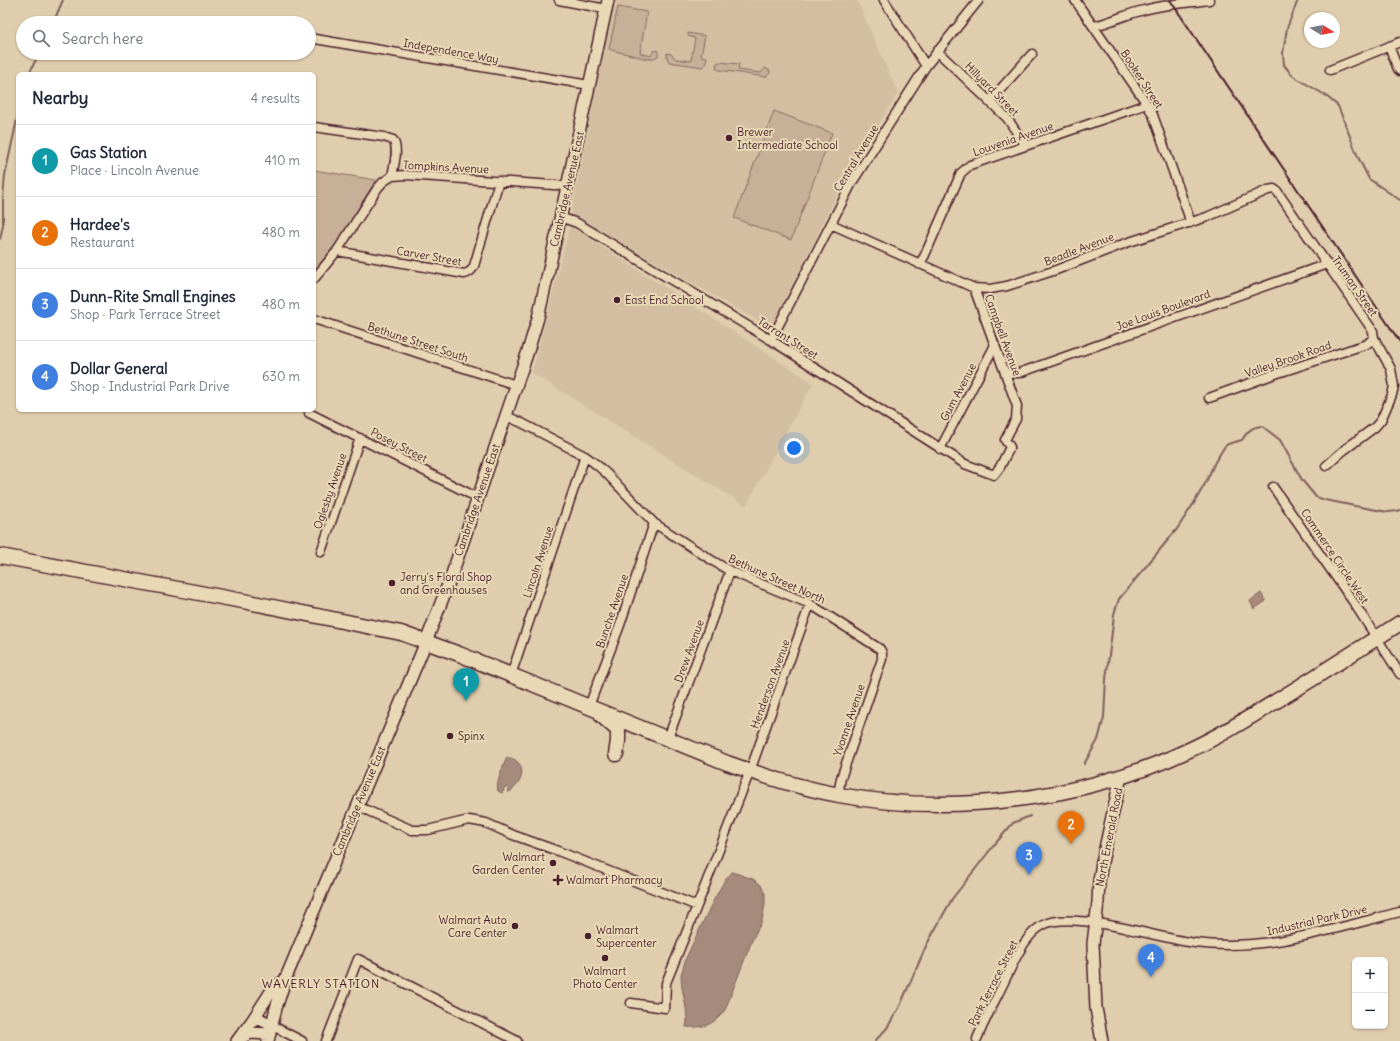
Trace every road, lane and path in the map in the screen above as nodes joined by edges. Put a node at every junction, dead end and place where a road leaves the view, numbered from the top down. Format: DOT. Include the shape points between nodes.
graph roads {
  1 [pos="559,0"];
  2 [pos="884,0"];
  3 [pos="979,0"];
  4 [pos="1075,0"];
  5 [pos="1209,0"];
  6 [pos="1183,2"];
  7 [pos="607,4"];
  8 [pos="1094,26"];
  9 [pos="316,39"];
  10 [pos="1400,42"];
  11 [pos="1390,46"];
  12 [pos="937,52"];
  13 [pos="1032,54"];
  14 [pos="926,66"];
  15 [pos="1330,70"];
  16 [pos="1400,71"];
  17 [pos="589,85"];
  18 [pos="989,102"];
  19 [pos="1147,104"];
  20 [pos="316,127"];
  21 [pos="1026,146"];
  22 [pos="392,176"];
  23 [pos="499,181"];
  24 [pos="568,186"];
  25 [pos="560,217"];
  26 [pos="1190,223"];
  27 [pos="831,224"];
  28 [pos="337,251"];
  29 [pos="919,264"];
  30 [pos="1327,264"];
  31 [pos="316,277"];
  32 [pos="974,288"];
  33 [pos="316,320"];
  34 [pos="1374,338"];
  35 [pos="771,340"];
  36 [pos="995,344"];
  37 [pos="1005,373"];
  38 [pos="516,385"];
  39 [pos="1209,398"];
  40 [pos="309,413"];
  41 [pos="506,416"];
  42 [pos="360,438"];
  43 [pos="940,449"];
  44 [pos="585,456"];
  45 [pos="1000,466"];
  46 [pos="1326,466"];
  47 [pos="1274,487"];
  48 [pos="478,498"];
  49 [pos="654,523"];
  50 [pos="321,552"];
  51 [pos="0,556"];
  52 [pos="730,571"];
  53 [pos="810,604"];
  54 [pos="1400,622"];
  55 [pos="1376,638"];
  56 [pos="426,642"];
  57 [pos="882,653"];
  58 [pos="1400,674"];
  59 [pos="511,675"];
  60 [pos="590,707"];
  61 [pos="665,737"];
  62 [pos="750,771"];
  63 [pos="1121,776"];
  64 [pos="838,795"];
  65 [pos="357,806"];
  66 [pos="696,906"];
  67 [pos="1400,912"];
  68 [pos="1096,923"];
  69 [pos="285,980"];
  70 [pos="631,1003"];
  71 [pos="252,1021"];
  72 [pos="270,1033"];
  73 [pos="977,1039"];
  74 [pos="238,1040"];
  75 [pos="302,1041"];
  76 [pos="326,1041"];
  77 [pos="517,1041"];
  78 [pos="1102,1041"];
  1 -- 7 [label="street"];
  2 -- 14 [label="street"];
  3 -- 12 [label="street, Central Avenue"];
  4 -- 8 [label="street, Booker Street"];
  5 -- 6 [label="street"];
  6 -- 8 [label="street" via="1146,9"];
  7 -- 17 [label="main road, Cambridge Avenue East"];
  8 -- 19 [label="street, Booker Street"];
  9 -- 17 [label="street, Independence Way"];
  10 -- 11 [label="street"];
  11 -- 15 [label="street"];
  11 -- 16 [label="street"];
  12 -- 14 [label="street, Central Avenue"];
  12 -- 18 [label="street, Hillyard Street"];
  13 -- 18 [label="street"];
  14 -- 27 [label="street, Central Avenue" via="853,181"];
  17 -- 24 [label="main road, Cambridge Avenue East"];
  18 -- 21 [label="street, Hillyard Street" via="1010,122"];
  19 -- 21 [label="street, Louvenia Avenue"];
  19 -- 26 [label="street, Booker Street" via="1158,127"];
  20 -- 22 [label="street, Tompkins Avenue" via="393,140 396,152"];
  21 -- 29 [label="street, Louvenia Avenue" via="965,168"];
  22 -- 23 [label="street, Tompkins Avenue"];
  22 -- 28 [label="street" via="383,182"];
  23 -- 24 [label="street, Tompkins Avenue"];
  23 -- 28 [label="street, Carver Street" via="474,266 468,273"];
  24 -- 25 [label="main road, Cambridge Avenue East"];
  25 -- 35 [label="street, Tarrant Street" via="577,223"];
  25 -- 38 [label="main road, Cambridge Avenue East" via="538,318"];
  26 -- 30 [label="street, Truman Street" via="1274,189"];
  26 -- 32 [label="street, Beadle Avenue" via="1007,286"];
  27 -- 29 [label="street, Campbell Avenue"];
  27 -- 35 [label="street, Central Avenue"];
  28 -- 31 [label="street"];
  29 -- 32 [label="street, Campbell Avenue"];
  30 -- 34 [label="street, Truman Street" via="1373,331"];
  30 -- 37 [label="street, Joe Louis Boulevard" via="1019,373"];
  32 -- 36 [label="street, Campbell Avenue"];
  33 -- 38 [label="street, Bethune Street South"];
  34 -- 39 [label="street, Valley Brook Road" via="1367,344"];
  34 -- 46 [label="street, Truman Street" via="1391,369 1394,386 1392,395 1381,420 1375,427"];
  35 -- 43 [label="street, Tarrant Street"];
  36 -- 37 [label="street, Campbell Avenue"];
  36 -- 43 [label="street, Gum Avenue"];
  37 -- 45 [label="street, Campbell Avenue" via="1018,411 1005,440 1010,447"];
  38 -- 41 [label="main road, Cambridge Avenue East"];
  40 -- 42 [label="street, Posey Street"];
  41 -- 44 [label="street, Bethune Street North"];
  41 -- 48 [label="main road, Cambridge Avenue East"];
  42 -- 48 [label="street, Posey Street"];
  42 -- 50 [label="street, Oglesby Avenue"];
  43 -- 45 [label="street, Tarrant Street" via="965,464 994,475"];
  44 -- 49 [label="street, Bethune Street North" via="607,474"];
  44 -- 59 [label="street, Lincoln Avenue"];
  47 -- 55 [label="street, Commerce Circle West"];
  48 -- 56 [label="main road, Cambridge Avenue East"];
  49 -- 52 [label="street, Bethune Street North"];
  49 -- 60 [label="street, Bunche Avenue"];
  51 -- 56 [label="highway" via="401,633"];
  52 -- 53 [label="street, Bethune Street North"];
  52 -- 61 [label="street, Drew Avenue"];
  53 -- 57 [label="street, Bethune Street North" via="877,646"];
  53 -- 62 [label="street, Henderson Avenue"];
  54 -- 55 [label="highway"];
  55 -- 58 [label="street, Commerce Circle West"];
  55 -- 63 [label="highway" via="1215,737 1188,751"];
  56 -- 59 [label="highway"];
  56 -- 65 [label="main road, Cambridge Avenue East"];
  57 -- 64 [label="street, Yvonne Avenue"];
  59 -- 60 [label="highway"];
  60 -- 61 [label="highway"];
  60 -- 61 [label="highway" via="618,730 616,754 629,733 639,732"];
  61 -- 62 [label="highway"];
  62 -- 64 [label="highway"];
  62 -- 66 [label="street, Henderson Avenue"];
  63 -- 64 [label="highway" via="1050,794 973,803 898,802"];
  63 -- 68 [label="main road, North Emerald Road" via="1102,862"];
  65 -- 66 [label="street" via="412,830 428,830 469,820 486,823"];
  65 -- 69 [label="main road, Cambridge Avenue East"];
  66 -- 70 [label="street, Henderson Avenue" via="666,983 665,1008"];
  67 -- 68 [label="street, Industrial Park Drive" via="1292,939 1242,946 1195,943"];
  68 -- 73 [label="street, Park Terrace Street" via="1054,921 1042,925 1032,934 1019,953"];
  68 -- 78 [label="main road, North Emerald Road" via="1093,944 1094,982"];
  69 -- 71 [label="main road" via="272,990"];
  69 -- 72 [label="main road, Cambridge Avenue East"];
  71 -- 72 [label="main road" via="260,1020"];
  71 -- 74 [label="main road"];
  72 -- 74 [label="main road" via="250,1033"];
  72 -- 75 [label="street"];
  76 -- 77 [label="street" via="358,959"];
}
